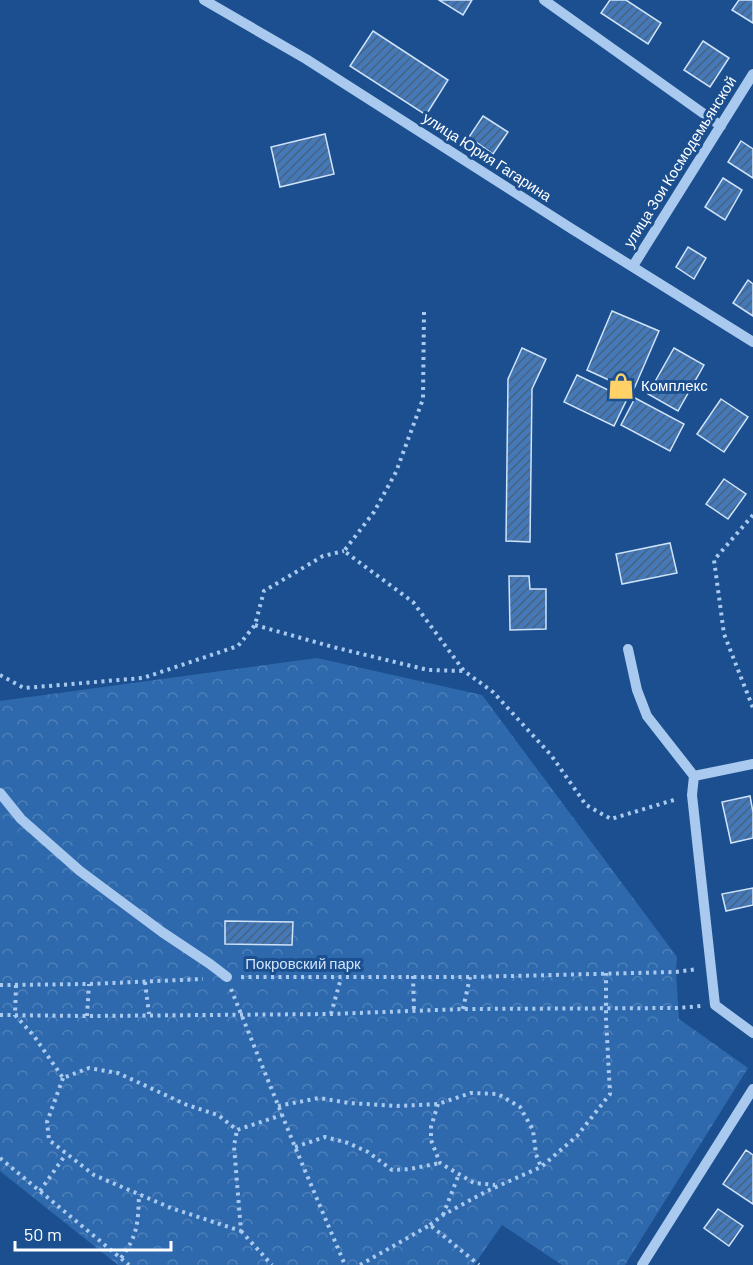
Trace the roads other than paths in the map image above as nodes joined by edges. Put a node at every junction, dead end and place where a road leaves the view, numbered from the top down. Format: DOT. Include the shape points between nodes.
graph roads {
  1 [pos="204,0"];
  2 [pos="544,0"];
  3 [pos="753,74"];
  4 [pos="721,126"];
  5 [pos="633,267"];
  6 [pos="753,342"];
  7 [pos="628,650"];
  8 [pos="753,764"];
  9 [pos="694,776"];
  10 [pos="0,793"];
  11 [pos="227,977"];
  12 [pos="753,1033"];
  13 [pos="753,1089"];
  14 [pos="642,1265"];
  1 -- 5 [label="street, улица Юрия Гагарина" via="306,59"];
  2 -- 4 [label="street"];
  3 -- 4 [label="street, улица Зои Космодемьянской"];
  4 -- 5 [label="street, улица Зои Космодемьянской"];
  5 -- 6 [label="street, улица Юрия Гагарина"];
  7 -- 9 [label="street" via="647,716"];
  8 -- 9 [label="street"];
  9 -- 12 [label="street" via="692,795 715,1005"];
  10 -- 11 [label="street" via="21,819 80,871"];
  13 -- 14 [label="street"];
}
